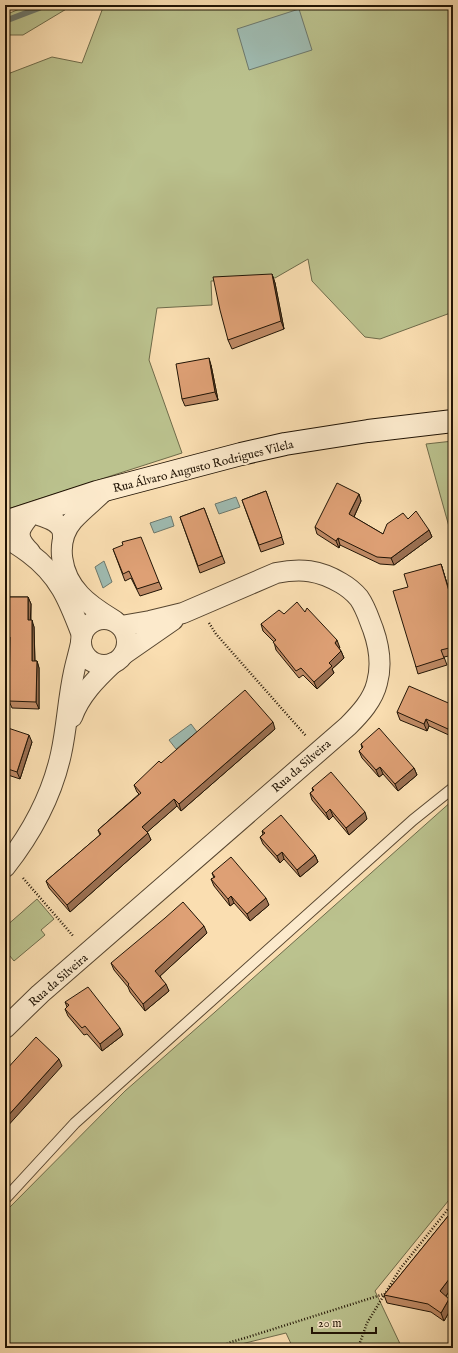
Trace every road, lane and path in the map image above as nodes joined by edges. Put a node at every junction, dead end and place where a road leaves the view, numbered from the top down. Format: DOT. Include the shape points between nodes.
graph roads {
  1 [pos="453,421"];
  2 [pos="105,490"];
  3 [pos="32,513"];
  4 [pos="5,522"];
  5 [pos="5,538"];
  6 [pos="63,538"];
  7 [pos="37,559"];
  8 [pos="190,609"];
  9 [pos="118,623"];
  10 [pos="82,639"];
  11 [pos="119,659"];
  12 [pos="66,730"];
  13 [pos="320,750"];
  14 [pos="453,788"];
  15 [pos="7,865"];
  16 [pos="88,953"];
  17 [pos="5,1028"];
  18 [pos="5,1199"];
  19 [pos="453,1203"];
  20 [pos="385,1294"];
  21 [pos="219,1348"];
  22 [pos="358,1348"];
  1 -- 2 [label="main road, Rua Álvaro Augusto Rodrigues Vilela" via="285,444"];
  2 -- 3 [label="main road, Rua Álvaro Augusto Rodrigues Vilela"];
  2 -- 6 [label="street" via="72,520"];
  3 -- 4 [label="main road, Rua Álvaro Augusto Rodrigues Vilela"];
  3 -- 6 [label="street" via="56,523 62,529"];
  3 -- 7 [label="street" via="22,524 20,534 22,544"];
  5 -- 7 [label="street"];
  6 -- 9 [label="street" via="61,553 65,572 79,594 91,606"];
  7 -- 10 [label="street" via="58,581"];
  8 -- 9 [label="street, Rua da Silveira" via="150,621"];
  8 -- 11 [label="street, Rua da Silveira"];
  8 -- 13 [label="path" via="216,634"];
  8 -- 13 [label="street, Rua da Silveira" via="276,574 290,571 309,570 325,574 350,588 367,613 378,644 380,667 377,684 361,713"];
  9 -- 10 [label="street, Rua da Silveira" via="107,619 92,622 86,628"];
  9 -- 11 [label="street" via="127,640 127,647"];
  10 -- 11 [label="street" via="83,650 92,661 106,665"];
  10 -- 12 [label="street, Rua da Silveira"];
  11 -- 12 [label="street, Rua da Silveira" via="95,680 76,706"];
  12 -- 15 [label="street, Rua da Silveira" via="61,754 42,810"];
  13 -- 16 [label="street, Rua da Silveira"];
  14 -- 18 [label="lane" via="407,825 75,1123"];
  15 -- 16 [label="path"];
  16 -- 17 [label="street, Rua da Silveira"];
  19 -- 20 [label="path" via="400,1269"];
  20 -- 21 [label="path"];
  20 -- 22 [label="path" via="367,1323"];
}
